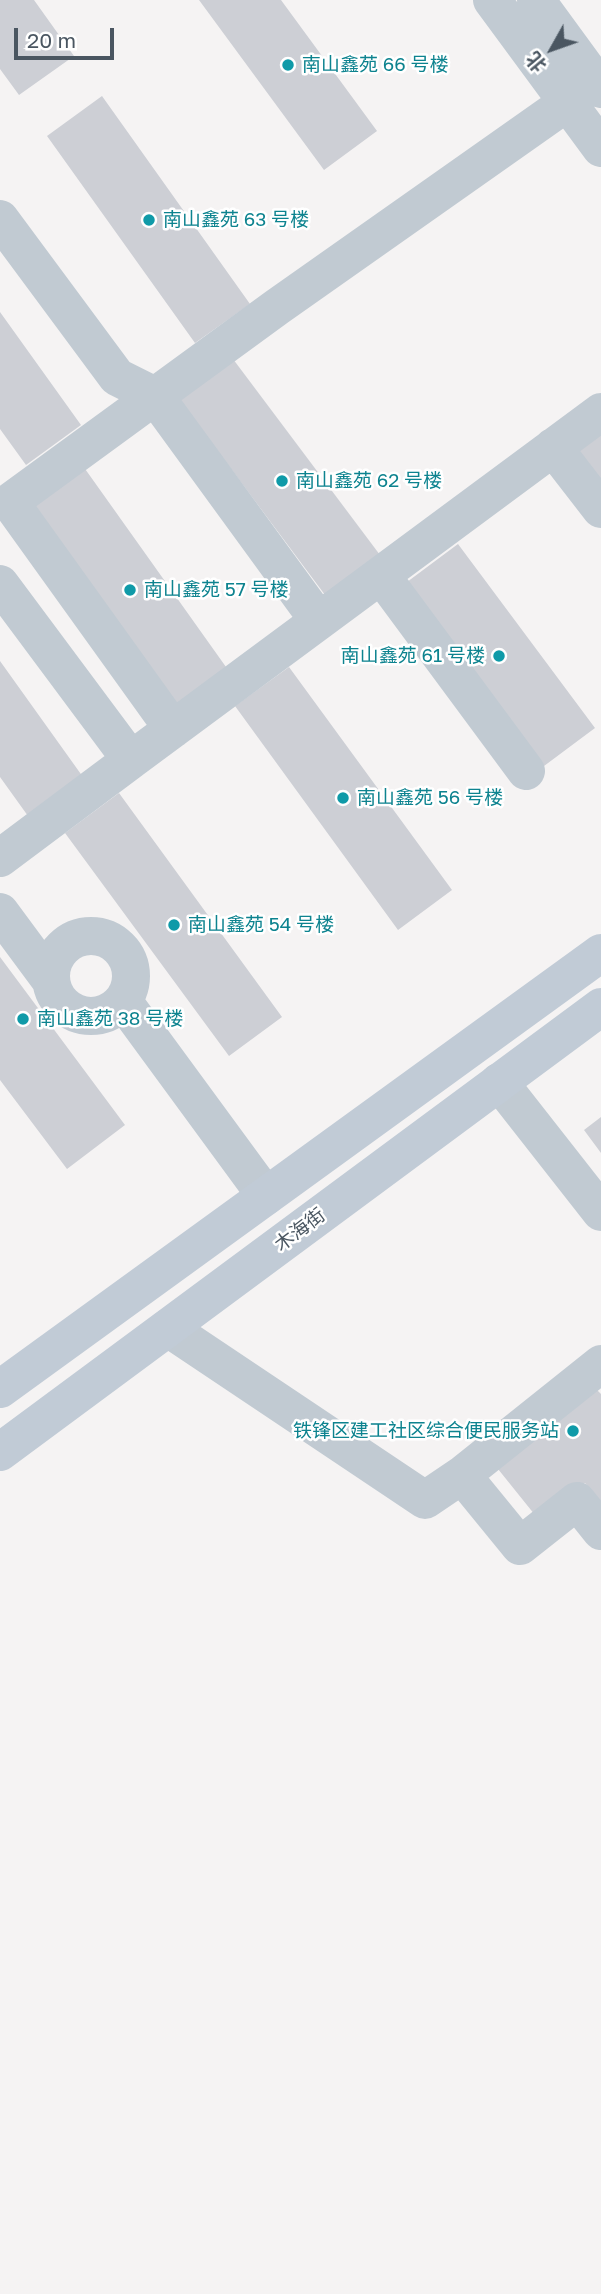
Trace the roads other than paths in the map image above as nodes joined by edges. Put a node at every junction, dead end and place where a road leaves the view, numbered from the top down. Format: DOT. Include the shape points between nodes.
graph roads {
  1 [pos="492,0"];
  2 [pos="536,0"];
  3 [pos="584,96"];
  4 [pos="601,148"];
  5 [pos="0,219"];
  6 [pos="155,396"];
  7 [pos="601,412"];
  8 [pos="553,447"];
  9 [pos="3,501"];
  10 [pos="601,509"];
  11 [pos="381,575"];
  12 [pos="0,584"];
  13 [pos="319,621"];
  14 [pos="173,729"];
  15 [pos="131,760"];
  16 [pos="526,771"];
  17 [pos="0,858"];
  18 [pos="0,912"];
  19 [pos="601,953"];
  20 [pos="51,981"];
  21 [pos="122,1001"];
  22 [pos="601,1007"];
  23 [pos="499,1082"];
  24 [pos="266,1196"];
  25 [pos="601,1212"];
  26 [pos="168,1328"];
  27 [pos="601,1364"];
  28 [pos="0,1389"];
  29 [pos="0,1452"];
  30 [pos="462,1475"];
  31 [pos="601,1531"];
  1 -- 3 [label="street"];
  2 -- 3 [label="street"];
  3 -- 4 [label="street"];
  3 -- 6 [label="street"];
  5 -- 6 [label="street" via="117,377"];
  6 -- 9 [label="street"];
  6 -- 13 [label="street"];
  7 -- 8 [label="street"];
  8 -- 10 [label="street"];
  8 -- 11 [label="street"];
  9 -- 14 [label="street"];
  11 -- 13 [label="street"];
  11 -- 16 [label="street"];
  12 -- 15 [label="street"];
  13 -- 14 [label="street"];
  14 -- 15 [label="street"];
  15 -- 17 [label="street"];
  18 -- 20 [label="street"];
  19 -- 24 [label="main road"];
  20 -- 21 [label="street" via="55,993 73,1012 100,1015"];
  20 -- 21 [label="street" via="57,956 65,946 88,936 100,937 122,950 129,962 131,976"];
  21 -- 24 [label="street"];
  22 -- 23 [label="main road, 木海街"];
  23 -- 25 [label="street"];
  23 -- 26 [label="main road, 木海街"];
  24 -- 28 [label="main road"];
  26 -- 29 [label="main road, 木海街"];
  26 -- 30 [label="street" via="425,1500"];
  27 -- 30 [label="street"];
  30 -- 31 [label="street" via="520,1546 577,1501"];
}
